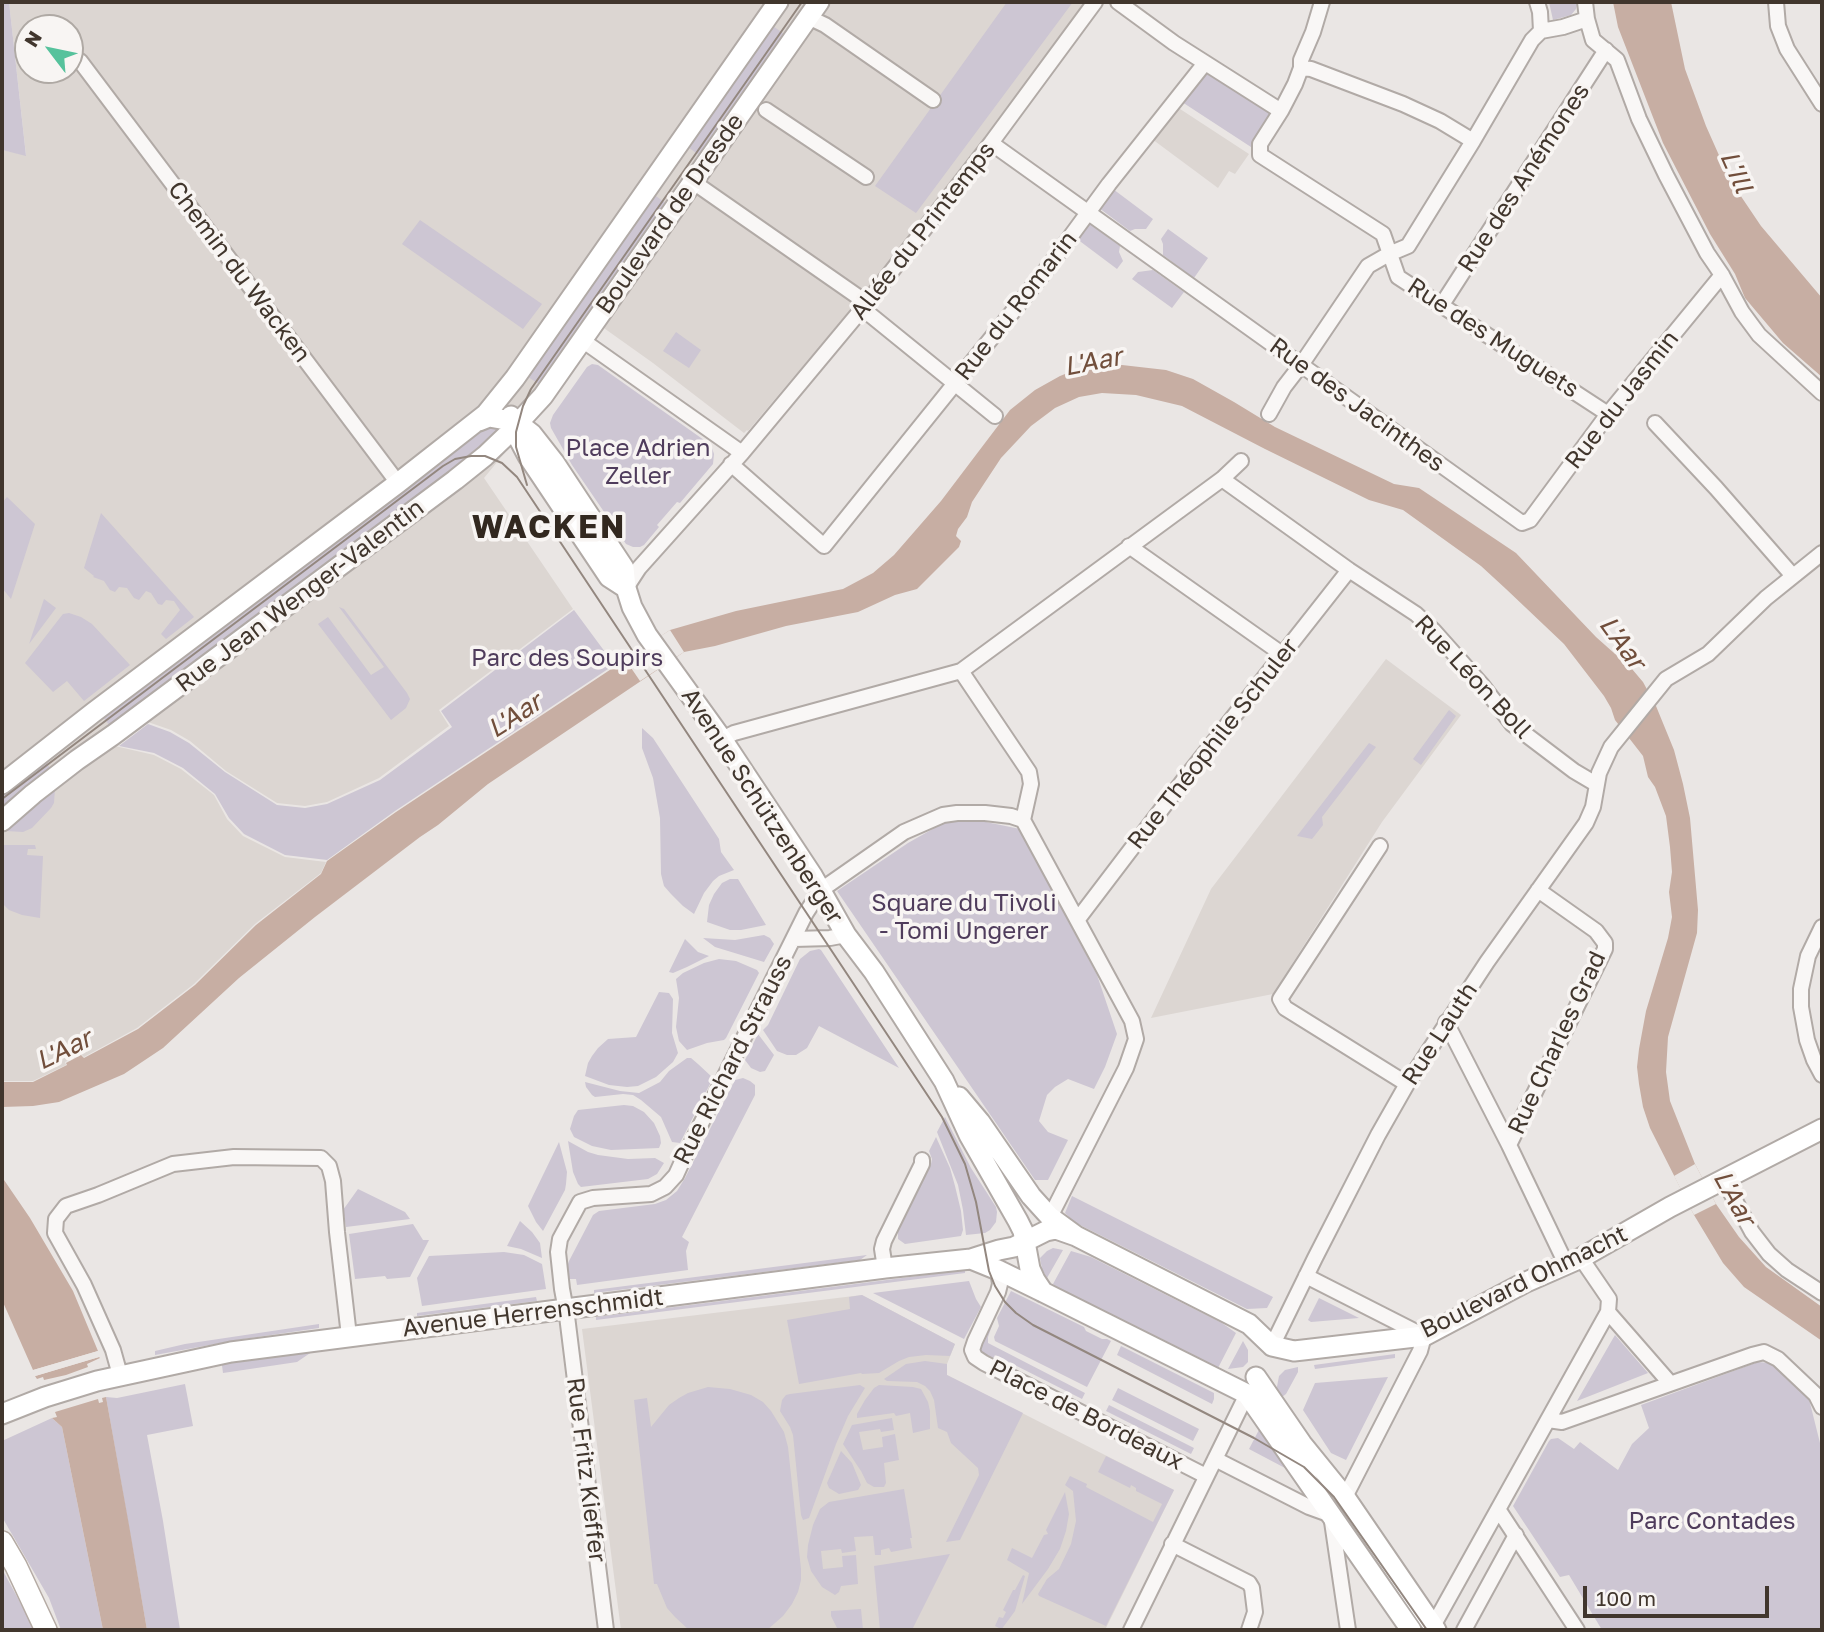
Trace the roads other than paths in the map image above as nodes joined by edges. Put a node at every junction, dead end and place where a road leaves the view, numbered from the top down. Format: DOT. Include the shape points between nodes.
graph roads {
  1 [pos="778,2"];
  2 [pos="787,2"];
  3 [pos="1095,2"];
  4 [pos="1118,2"];
  5 [pos="1322,2"];
  6 [pos="1537,2"];
  7 [pos="1585,2"];
  8 [pos="1776,2"];
  9 [pos="813,9"];
  10 [pos="1587,19"];
  11 [pos="1541,31"];
  12 [pos="1606,50"];
  13 [pos="1205,63"];
  14 [pos="84,66"];
  15 [pos="1301,68"];
  16 [pos="933,100"];
  17 [pos="1822,104"];
  18 [pos="766,110"];
  19 [pos="1281,111"];
  20 [pos="1473,141"];
  21 [pos="991,143"];
  22 [pos="663,166"];
  23 [pos="866,177"];
  24 [pos="690,185"];
  25 [pos="1089,212"];
  26 [pos="1389,254"];
  27 [pos="1722,275"];
  28 [pos="865,306"];
  29 [pos="1441,306"];
  30 [pos="582,340"];
  31 [pos="1301,365"];
  32 [pos="515,377"];
  33 [pos="955,383"];
  34 [pos="1822,393"];
  35 [pos="542,396"];
  36 [pos="1269,414"];
  37 [pos="1608,414"];
  38 [pos="995,416"];
  39 [pos="478,421"];
  40 [pos="1655,423"];
  41 [pos="515,425"];
  42 [pos="490,451"];
  43 [pos="741,453"];
  44 [pos="528,456"];
  45 [pos="1241,461"];
  46 [pos="554,463"];
  47 [pos="731,464"];
  48 [pos="1222,480"];
  49 [pos="398,482"];
  50 [pos="1522,523"];
  51 [pos="1129,547"];
  52 [pos="1822,553"];
  53 [pos="1349,570"];
  54 [pos="1793,576"];
  55 [pos="626,588"];
  56 [pos="1282,654"];
  57 [pos="961,671"];
  58 [pos="76,725"];
  59 [pos="59,739"];
  60 [pos="722,739"];
  61 [pos="77,760"];
  62 [pos="2,784"];
  63 [pos="1596,784"];
  64 [pos="1023,820"];
  65 [pos="2,821"];
  66 [pos="1380,846"];
  67 [pos="821,890"];
  68 [pos="1538,890"];
  69 [pos="1078,919"];
  70 [pos="1822,927"];
  71 [pos="846,935"];
  72 [pos="794,939"];
  73 [pos="1446,1022"];
  74 [pos="1822,1075"];
  75 [pos="944,1081"];
  76 [pos="1407,1084"];
  77 [pos="1822,1129"];
  78 [pos="1509,1145"];
  79 [pos="922,1160"];
  80 [pos="1716,1184"];
  81 [pos="1051,1217"];
  82 [pos="1076,1236"];
  83 [pos="1025,1241"];
  84 [pos="971,1259"];
  85 [pos="1573,1261"];
  86 [pos="885,1268"];
  87 [pos="998,1270"];
  88 [pos="1306,1276"];
  89 [pos="1043,1292"];
  90 [pos="1822,1293"];
  91 [pos="565,1309"];
  92 [pos="1608,1312"];
  93 [pos="349,1336"];
  94 [pos="1424,1336"];
  95 [pos="1272,1346"];
  96 [pos="120,1376"];
  97 [pos="1670,1383"];
  98 [pos="1251,1385"];
  99 [pos="1822,1406"];
  100 [pos="2,1414"];
  101 [pos="1548,1420"];
  102 [pos="1215,1459"];
  103 [pos="1206,1476"];
  104 [pos="1345,1497"];
  105 [pos="1498,1509"];
  106 [pos="1331,1515"];
  107 [pos="1516,1535"];
  108 [pos="2,1542"];
  109 [pos="1172,1544"];
  110 [pos="1435,1628"];
  111 [pos="46,1630"];
  112 [pos="606,1630"];
  113 [pos="1131,1630"];
  114 [pos="1249,1630"];
  115 [pos="1348,1630"];
  116 [pos="1411,1630"];
  117 [pos="1464,1630"];
  118 [pos="1577,1630"];
  1 -- 22 [label="main road, Boulevard de Dresde"];
  2 -- 9 [label="main road"];
  3 -- 21 [label="street, Allée du Printemps"];
  4 -- 13 [label="street"];
  5 -- 15 [label="street"];
  6 -- 11 [label="street"];
  7 -- 10 [label="street"];
  8 -- 17 [label="street" via="1787,49"];
  9 -- 16 [label="street" via="825,26"];
  9 -- 24 [label="main road, Boulevard de Dresde"];
  10 -- 11 [label="street"];
  10 -- 12 [label="street" via="1593,40"];
  11 -- 20 [label="street"];
  12 -- 27 [label="street" via="1617,60 1666,175"];
  12 -- 29 [label="street, Rue des Anémones"];
  13 -- 19 [label="street"];
  13 -- 25 [label="street, Rue du Romarin"];
  14 -- 49 [label="street, Chemin du Wacken"];
  15 -- 19 [label="street"];
  15 -- 20 [label="street" via="1403,104"];
  18 -- 23 [label="street"];
  19 -- 26 [label="street, Rue des Muguets" via="1260,144 1260,155 1383,234"];
  20 -- 26 [label="street" via="1408,246"];
  21 -- 25 [label="street"];
  21 -- 28 [label="street, Allée du Printemps"];
  22 -- 24 [label="main road"];
  22 -- 32 [label="main road, Boulevard de Dresde"];
  24 -- 28 [label="street" via="699,186"];
  24 -- 30 [label="main road, Boulevard de Dresde"];
  25 -- 31 [label="street, Rue des Jacinthes"];
  25 -- 33 [label="street, Rue du Romarin"];
  26 -- 29 [label="street, Rue des Muguets" via="1398,277"];
  26 -- 31 [label="street" via="1368,266"];
  27 -- 34 [label="street" via="1759,335"];
  27 -- 37 [label="street, Rue du Jasmin"];
  28 -- 33 [label="street"];
  28 -- 43 [label="street, Allée du Printemps"];
  29 -- 37 [label="street, Rue des Muguets"];
  30 -- 35 [label="main road, Boulevard de Dresde"];
  30 -- 43 [label="street"];
  31 -- 36 [label="street"];
  31 -- 50 [label="street, Rue des Jacinthes"];
  32 -- 39 [label="main road, Boulevard de Dresde"];
  32 -- 41 [label="main road" via="509,394"];
  33 -- 38 [label="street"];
  33 -- 47 [label="street, Rue du Romarin" via="824,546"];
  35 -- 41 [label="main road, Boulevard de Dresde"];
  35 -- 46 [label="main road" via="536,421"];
  37 -- 50 [label="street, Rue du Jasmin" via="1530,520"];
  39 -- 41 [label="main road" via="489,417"];
  39 -- 49 [label="main road, Rue Jean Wenger-Valentin"];
  40 -- 54 [label="street"];
  41 -- 42 [label="main road, Rue Jean Wenger-Valentin"];
  41 -- 44 [label="main road"];
  41 -- 46 [label="main road" via="532,434"];
  42 -- 44 [label="main road" via="509,446"];
  42 -- 61 [label="main road, Rue Jean Wenger-Valentin"];
  43 -- 47 [label="street"];
  44 -- 55 [label="main road" via="609,577"];
  45 -- 48 [label="street"];
  46 -- 55 [label="main road" via="624,568"];
  47 -- 55 [label="street"];
  48 -- 51 [label="street"];
  48 -- 53 [label="street, Rue Léon Boll"];
  49 -- 58 [label="main road, Rue Jean Wenger-Valentin"];
  51 -- 56 [label="street"];
  51 -- 57 [label="street"];
  52 -- 54 [label="street"];
  53 -- 56 [label="street, Rue Théophile Schuler"];
  53 -- 63 [label="street, Rue Léon Boll" via="1416,614 1512,724"];
  54 -- 63 [label="street, Rue Lauth" via="1707,654 1666,679 1606,756"];
  55 -- 60 [label="main road, Avenue Schützenberger" via="647,635"];
  56 -- 69 [label="street, Rue Théophile Schuler"];
  57 -- 60 [label="street"];
  57 -- 64 [label="street" via="1029,772"];
  58 -- 59 [label="main road, Rue Jean Wenger-Valentin"];
  58 -- 61 [label="main road"];
  59 -- 61 [label="main road"];
  59 -- 62 [label="main road, Rue Jean Wenger-Valentin"];
  60 -- 67 [label="main road, Avenue Schützenberger"];
  61 -- 65 [label="main road, Rue Jean Wenger-Valentin"];
  63 -- 68 [label="street, Rue Lauth" via="1586,823"];
  64 -- 67 [label="street" via="969,813 931,818"];
  64 -- 69 [label="street"];
  66 -- 76 [label="street" via="1280,999 1285,1008"];
  67 -- 71 [label="main road, Avenue Schützenberger"];
  67 -- 72 [label="street, Rue Richard Strauss"];
  68 -- 73 [label="street, Rue Lauth"];
  68 -- 78 [label="street, Rue Charles Grad" via="1596,931 1605,949"];
  69 -- 81 [label="street" via="1132,1021 1136,1039"];
  70 -- 74 [label="street" via="1808,956 1801,1007 1807,1040"];
  71 -- 72 [label="street, Rue Richard Strauss"];
  71 -- 75 [label="main road, Avenue Schützenberger"];
  72 -- 91 [label="street, Rue Richard Strauss" via="676,1175 650,1194 580,1202 558,1252"];
  73 -- 76 [label="street, Rue Lauth"];
  73 -- 78 [label="street"];
  75 -- 81 [label="main road, Avenue Schützenberger"];
  75 -- 83 [label="main road, Avenue Schützenberger"];
  76 -- 88 [label="street, Rue Lauth"];
  77 -- 80 [label="main road, Boulevard Ohmacht"];
  78 -- 85 [label="street" via="1557,1244"];
  79 -- 86 [label="street" via="884,1241"];
  80 -- 85 [label="main road, Boulevard Ohmacht"];
  80 -- 90 [label="street" via="1769,1254"];
  81 -- 82 [label="main road"];
  82 -- 83 [label="main road" via="1056,1229"];
  82 -- 95 [label="main road" via="1249,1324"];
  83 -- 84 [label="main road, Avenue Herrenschmidt"];
  83 -- 89 [label="main road" via="1030,1269"];
  84 -- 86 [label="main road, Avenue Herrenschmidt"];
  84 -- 87 [label="main road, Avenue Herrenschmidt"];
  85 -- 92 [label="street" via="1609,1299"];
  85 -- 94 [label="main road, Boulevard Ohmacht"];
  86 -- 91 [label="main road, Avenue Herrenschmidt"];
  87 -- 89 [label="main road, Avenue Herrenschmidt"];
  87 -- 103 [label="street, Place de Bordeaux" via="1000,1284 975,1341 975,1357"];
  88 -- 94 [label="street"];
  88 -- 95 [label="street, Rue Lauth"];
  89 -- 98 [label="main road"];
  91 -- 93 [label="main road, Avenue Herrenschmidt"];
  91 -- 112 [label="street, Rue Fritz Kieffer"];
  92 -- 97 [label="street"];
  92 -- 101 [label="street"];
  93 -- 96 [label="main road, Avenue Herrenschmidt" via="231,1352"];
  93 -- 96 [label="street" via="330,1166 321,1158 234,1157 173,1164 66,1206 56,1219 55,1233 89,1296"];
  94 -- 95 [label="main road, Boulevard Ohmacht" via="1303,1350"];
  94 -- 104 [label="street"];
  95 -- 98 [label="main road"];
  96 -- 100 [label="main road, Avenue Herrenschmidt"];
  97 -- 99 [label="street" via="1764,1352 1778,1359"];
  97 -- 101 [label="street" via="1562,1422"];
  98 -- 102 [label="street"];
  98 -- 104 [label="main road"];
  98 -- 106 [label="main road"];
  101 -- 105 [label="street"];
  102 -- 103 [label="street"];
  102 -- 106 [label="street, Place de Bordeaux"];
  103 -- 109 [label="street"];
  104 -- 110 [label="main road"];
  105 -- 107 [label="street"];
  105 -- 110 [label="street"];
  106 -- 115 [label="street"];
  106 -- 116 [label="main road"];
  107 -- 117 [label="street"];
  107 -- 118 [label="street"];
  108 -- 111 [label="main road"];
  109 -- 113 [label="street"];
  109 -- 114 [label="street" via="1249,1583 1255,1605"];
}
